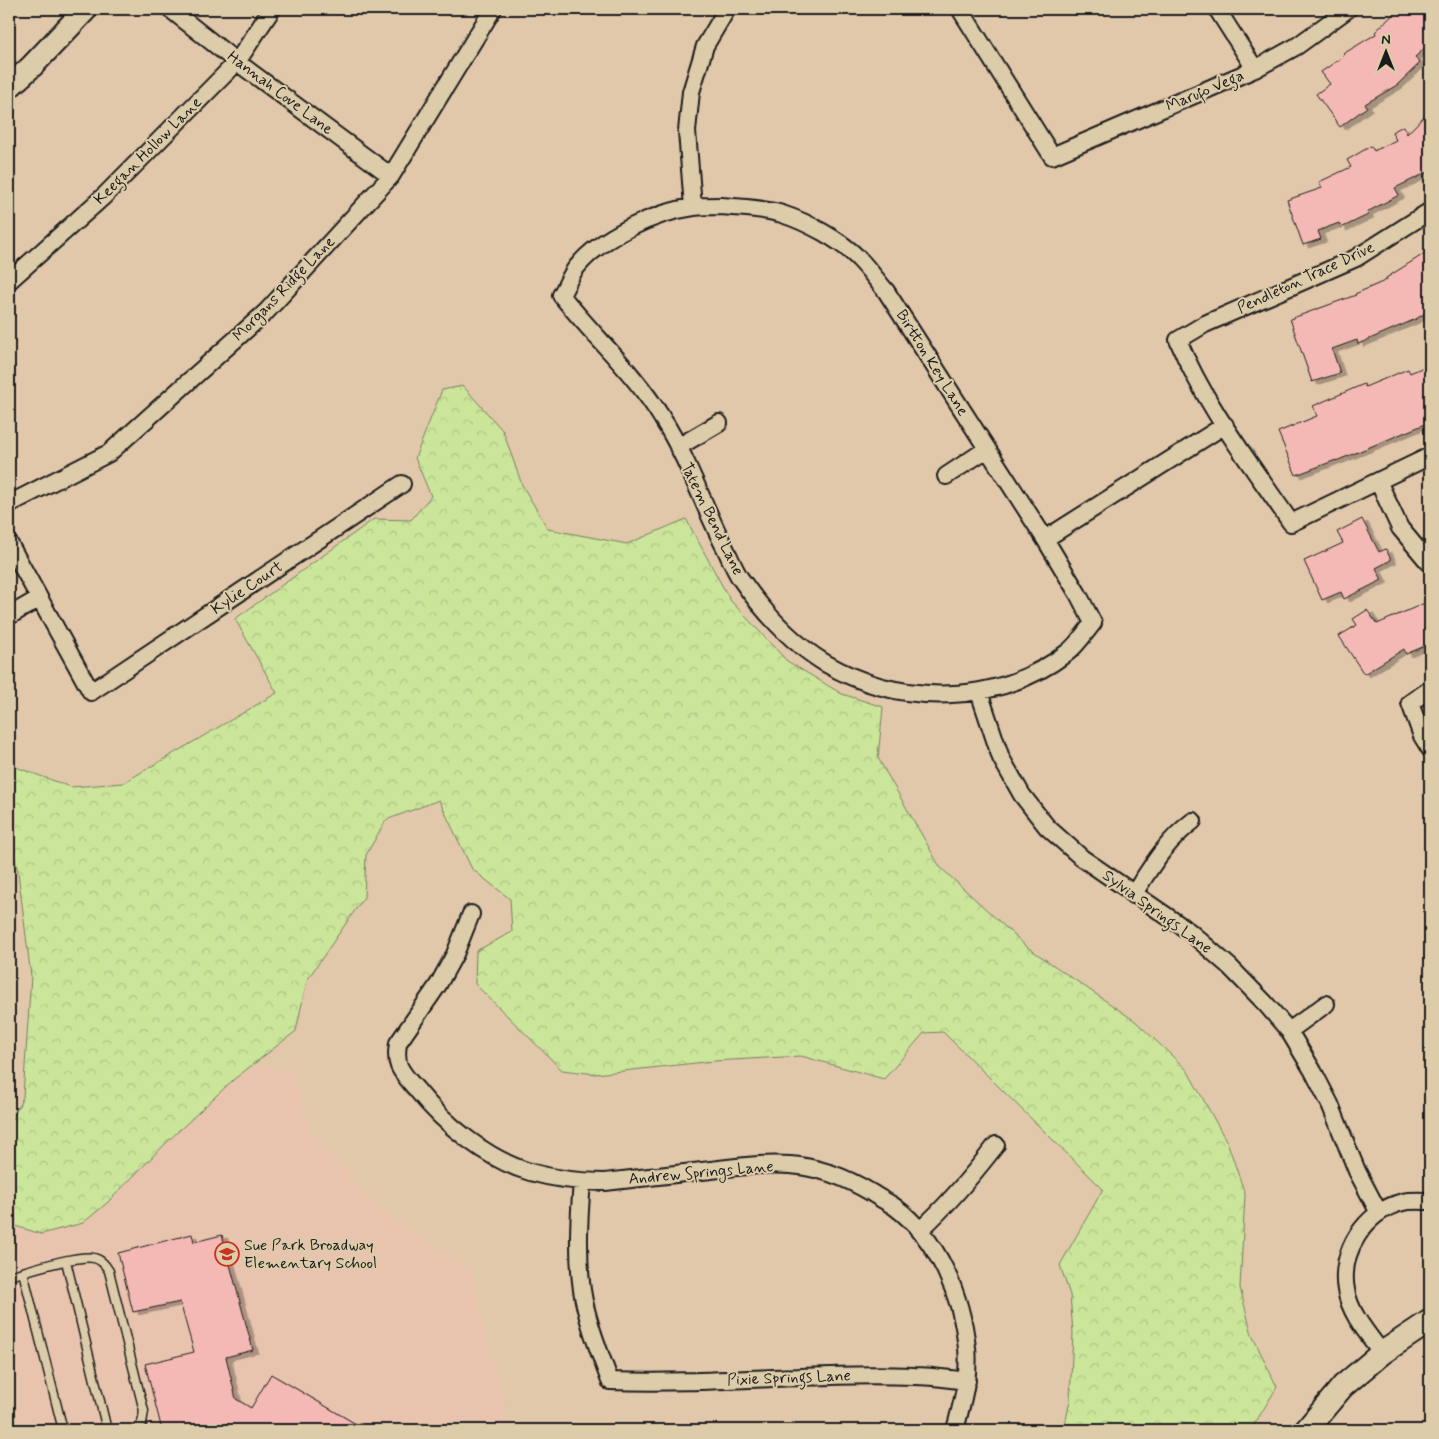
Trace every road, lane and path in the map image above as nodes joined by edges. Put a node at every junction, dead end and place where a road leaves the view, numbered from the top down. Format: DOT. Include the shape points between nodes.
graph roads {
  1 [pos="86,9"];
  2 [pos="170,9"];
  3 [pos="272,9"];
  4 [pos="493,9"];
  5 [pos="727,9"];
  6 [pos="960,9"];
  7 [pos="1217,9"];
  8 [pos="1348,9"];
  9 [pos="237,62"];
  10 [pos="1255,69"];
  11 [pos="9,87"];
  12 [pos="391,176"];
  13 [pos="693,207"];
  14 [pos="1430,211"];
  15 [pos="9,281"];
  16 [pos="561,295"];
  17 [pos="719,423"];
  18 [pos="1225,425"];
  19 [pos="678,447"];
  20 [pos="987,450"];
  21 [pos="1430,456"];
  22 [pos="946,476"];
  23 [pos="1378,481"];
  24 [pos="402,484"];
  25 [pos="9,504"];
  26 [pos="1045,539"];
  27 [pos="9,543"];
  28 [pos="1430,564"];
  29 [pos="38,599"];
  30 [pos="9,616"];
  31 [pos="1092,624"];
  32 [pos="1430,689"];
  33 [pos="979,692"];
  34 [pos="1430,749"];
  35 [pos="1193,821"];
  36 [pos="1133,895"];
  37 [pos="472,914"];
  38 [pos="1326,1004"];
  39 [pos="1289,1031"];
  40 [pos="996,1145"];
  41 [pos="582,1182"];
  42 [pos="1430,1201"];
  43 [pos="1379,1213"];
  44 [pos="919,1231"];
  45 [pos="66,1261"];
  46 [pos="23,1272"];
  47 [pos="9,1276"];
  48 [pos="1430,1320"];
  49 [pos="1382,1353"];
  50 [pos="967,1381"];
  51 [pos="63,1430"];
  52 [pos="107,1430"];
  53 [pos="136,1430"];
  54 [pos="955,1430"];
  55 [pos="1306,1430"];
  1 -- 11 [label="street"];
  2 -- 9 [label="street, Hannah Cove Lane"];
  3 -- 9 [label="street, Keegan Hollow Lane"];
  4 -- 12 [label="street, Morgans Ridge Lane"];
  5 -- 13 [label="street" via="705,46 691,92 687,130"];
  6 -- 10 [label="street, Marufo Vega" via="1052,156"];
  7 -- 10 [label="street"];
  8 -- 10 [label="street, Marufo Vega" via="1298,46"];
  9 -- 12 [label="street, Hannah Cove Lane"];
  9 -- 15 [label="street, Keegan Hollow Lane" via="103,197"];
  12 -- 25 [label="street, Morgans Ridge Lane" via="268,311 110,453"];
  13 -- 16 [label="street, Birtton Key Lane" via="649,219 599,246 576,268"];
  13 -- 20 [label="street, Birtton Key Lane" via="751,208 782,214 831,238 858,258 886,291"];
  14 -- 18 [label="street, Pendleton Trace Drive" via="1356,258 1205,324 1178,340 1189,367"];
  16 -- 19 [label="street, Tatem Bend Lane" via="634,379"];
  17 -- 19 [label="street"];
  18 -- 23 [label="street" via="1291,523"];
  18 -- 26 [label="street"];
  19 -- 33 [label="street, Tatem Bend Lane" via="740,577 792,638 825,662 891,690 926,694"];
  20 -- 22 [label="street"];
  20 -- 26 [label="street, Birtton Key Lane"];
  21 -- 23 [label="street"];
  23 -- 28 [label="street" via="1400,528"];
  24 -- 29 [label="street, Kylie Court" via="91,692"];
  26 -- 31 [label="street, Birtton Key Lane"];
  27 -- 29 [label="street"];
  29 -- 30 [label="street"];
  31 -- 33 [label="street, Tatem Bend Lane" via="1069,651 1037,671"];
  32 -- 34 [label="street" via="1410,703"];
  33 -- 36 [label="street, Sylvia Springs Lane" via="1001,758 1022,795 1047,827 1082,858"];
  35 -- 36 [label="street" via="1160,852"];
  36 -- 39 [label="street, Sylvia Springs Lane" via="1190,932 1230,967"];
  37 -- 41 [label="street, Andrew Springs Lane" via="438,985 398,1043 398,1065 429,1105 455,1130 491,1154 528,1172"];
  38 -- 39 [label="street"];
  39 -- 43 [label="street, Sylvia Springs Lane" via="1330,1104 1357,1171"];
  40 -- 44 [label="street" via="941,1211"];
  41 -- 44 [label="street, Andrew Springs Lane" via="790,1165 826,1171 859,1185 895,1207"];
  41 -- 50 [label="street, Pixie Springs Lane" via="578,1248 582,1292 610,1381 648,1383 872,1375"];
  42 -- 43 [label="street" via="1403,1202"];
  43 -- 49 [label="street" via="1364,1225 1351,1246 1345,1266 1346,1290 1353,1313"];
  44 -- 50 [label="street, Andrew Springs Lane" via="936,1253 952,1283 962,1315"];
  45 -- 46 [label="lane"];
  45 -- 52 [label="lane"];
  45 -- 53 [label="lane" via="94,1258 109,1271 144,1411"];
  46 -- 47 [label="lane"];
  46 -- 51 [label="lane"];
  48 -- 49 [label="street"];
  49 -- 55 [label="street" via="1343,1386"];
  50 -- 54 [label="street, Andrew Springs Lane"];
}
